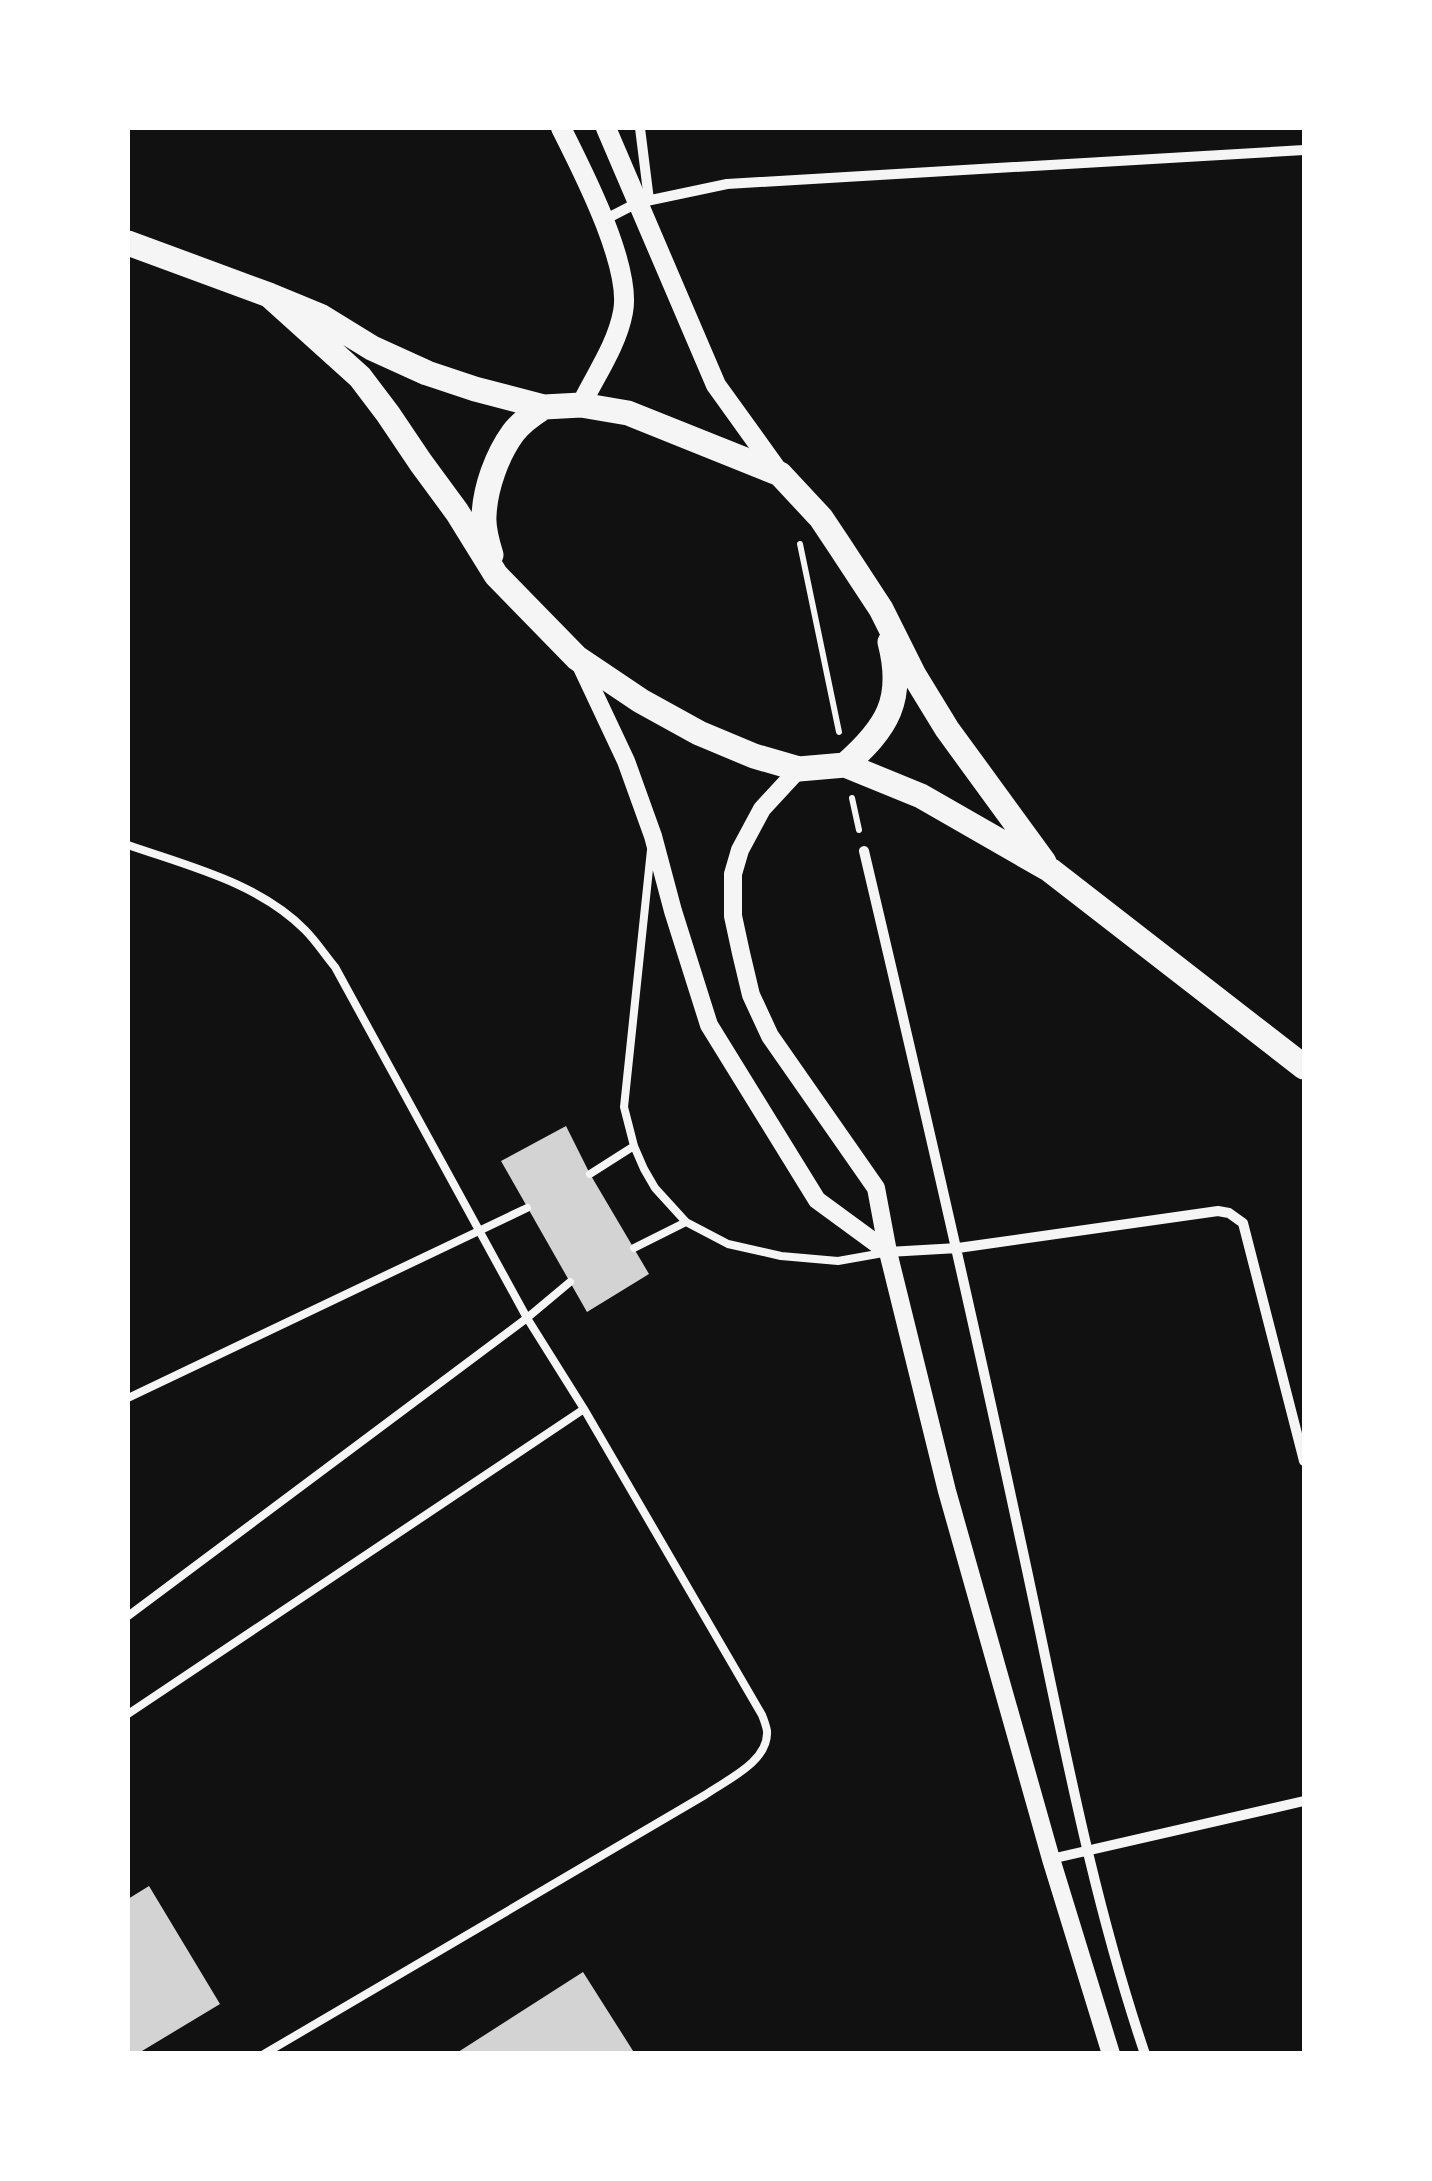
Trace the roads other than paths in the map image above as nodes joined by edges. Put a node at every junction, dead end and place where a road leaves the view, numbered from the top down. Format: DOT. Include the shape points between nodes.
graph roads {
  1 [pos="561,128"];
  2 [pos="606,128"];
  3 [pos="640,128"];
  4 [pos="1304,150"];
  5 [pos="643,201"];
  6 [pos="604,220"];
  7 [pos="128,243"];
  8 [pos="268,294"];
  9 [pos="581,406"];
  10 [pos="544,407"];
  11 [pos="780,474"];
  12 [pos="496,575"];
  13 [pos="881,608"];
  14 [pos="577,658"];
  15 [pos="845,765"];
  16 [pos="799,769"];
  17 [pos="653,836"];
  18 [pos="128,844"];
  19 [pos="864,851"];
  20 [pos="1050,870"];
  21 [pos="1304,1066"];
  22 [pos="634,1146"];
  23 [pos="590,1174"];
  24 [pos="526,1208"];
  25 [pos="686,1222"];
  26 [pos="478,1229"];
  27 [pos="634,1248"];
  28 [pos="958,1248"];
  29 [pos="888,1252"];
  30 [pos="570,1282"];
  31 [pos="527,1318"];
  32 [pos="128,1398"];
  33 [pos="584,1409"];
  34 [pos="1304,1462"];
  35 [pos="128,1616"];
  36 [pos="128,1714"];
  37 [pos="1304,1801"];
  38 [pos="1088,1850"];
  39 [pos="1051,1859"];
  40 [pos="264,2054"];
  41 [pos="1111,2054"];
  42 [pos="1145,2054"];
  1 -- 6 [label="main road"];
  2 -- 5 [label="main road"];
  3 -- 5 [label="street"];
  4 -- 5 [label="street" via="786,179"];
  5 -- 6 [label="street"];
  5 -- 11 [label="main road" via="716,385"];
  6 -- 9 [label="main road" via="624,310"];
  7 -- 8 [label="main road"];
  8 -- 10 [label="main road" via="427,372"];
  8 -- 12 [label="main road" via="360,377"];
  9 -- 10 [label="main road"];
  9 -- 11 [label="main road" via="628,413"];
  10 -- 12 [label="main road" via="514,432 488,491 484,530"];
  11 -- 13 [label="main road" via="820,518"];
  12 -- 14 [label="main road"];
  13 -- 15 [label="main road" via="894,656 891,712"];
  13 -- 20 [label="main road" via="947,730"];
  14 -- 16 [label="main road" via="699,733"];
  14 -- 17 [label="street"];
  15 -- 16 [label="main road"];
  15 -- 20 [label="main road" via="921,796"];
  16 -- 29 [label="street" via="762,809 740,850 733,916 751,994 770,1036 876,1188"];
  17 -- 22 [label="lane" via="624,1107"];
  17 -- 29 [label="street" via="709,1025 816,1200"];
  18 -- 26 [label="lane" via="266,898 305,930 335,967"];
  19 -- 28 [label="street"];
  20 -- 21 [label="main road"];
  22 -- 23 [label="lane"];
  22 -- 25 [label="lane" via="655,1188"];
  24 -- 26 [label="lane"];
  25 -- 27 [label="lane"];
  25 -- 29 [label="lane" via="728,1244 781,1256 838,1260"];
  26 -- 31 [label="lane"];
  26 -- 32 [label="lane"];
  28 -- 29 [label="street"];
  28 -- 34 [label="street" via="1229,1213 1243,1223"];
  28 -- 38 [label="street"];
  29 -- 39 [label="street" via="947,1492"];
  30 -- 31 [label="lane"];
  31 -- 33 [label="lane"];
  31 -- 35 [label="lane"];
  33 -- 36 [label="lane"];
  33 -- 40 [label="lane" via="762,1715 764,1748 705,1795"];
  37 -- 38 [label="street"];
  38 -- 39 [label="street"];
  38 -- 42 [label="street"];
  39 -- 41 [label="street"];
}
